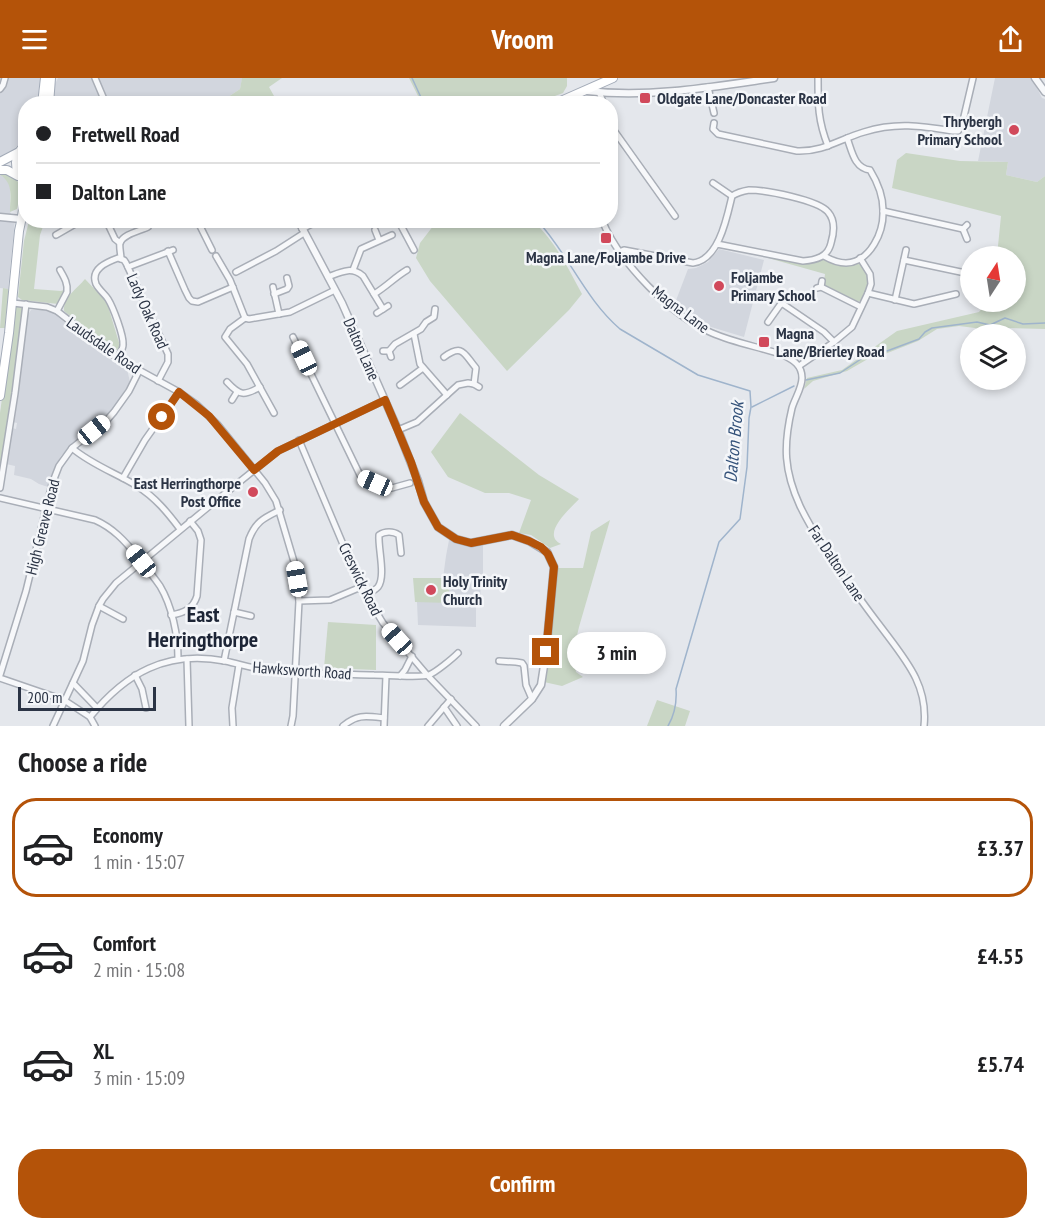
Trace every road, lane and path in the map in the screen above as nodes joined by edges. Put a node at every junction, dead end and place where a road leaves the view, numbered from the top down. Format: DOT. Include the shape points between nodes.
graph roads {
  1 [pos="4,78"];
  2 [pos="96,78"];
  3 [pos="613,78"];
  4 [pos="774,78"];
  5 [pos="818,78"];
  6 [pos="973,78"];
  7 [pos="1035,78"];
  8 [pos="51,79"];
  9 [pos="744,80"];
  10 [pos="1,87"];
  11 [pos="708,87"];
  12 [pos="586,91"];
  13 [pos="599,92"];
  14 [pos="1045,92"];
  15 [pos="45,96"];
  16 [pos="50,96"];
  17 [pos="103,96"];
  18 [pos="574,96"];
  19 [pos="601,96"];
  20 [pos="714,113"];
  21 [pos="714,123"];
  22 [pos="618,135"];
  23 [pos="847,138"];
  24 [pos="828,146"];
  25 [pos="18,151"];
  26 [pos="18,157"];
  27 [pos="0,162"];
  28 [pos="0,170"];
  29 [pos="18,173"];
  30 [pos="18,177"];
  31 [pos="713,183"];
  32 [pos="732,196"];
  33 [pos="883,212"];
  34 [pos="18,216"];
  35 [pos="675,216"];
  36 [pos="0,217"];
  37 [pos="21,228"];
  38 [pos="68,228"];
  39 [pos="110,228"];
  40 [pos="148,228"];
  41 [pos="201,228"];
  42 [pos="302,228"];
  43 [pos="308,228"];
  44 [pos="402,228"];
  45 [pos="606,228"];
  46 [pos="375,230"];
  47 [pos="303,231"];
  48 [pos="56,235"];
  49 [pos="392,235"];
  50 [pos="967,239"];
  51 [pos="379,240"];
  52 [pos="120,243"];
  53 [pos="717,243"];
  54 [pos="212,250"];
  55 [pos="414,250"];
  56 [pos="906,250"];
  57 [pos="619,252"];
  58 [pos="216,256"];
  59 [pos="824,256"];
  60 [pos="860,258"];
  61 [pos="121,259"];
  62 [pos="904,260"];
  63 [pos="128,267"];
  64 [pos="60,270"];
  65 [pos="353,270"];
  66 [pos="407,270"];
  67 [pos="960,271"];
  68 [pos="236,272"];
  69 [pos="328,277"];
  70 [pos="287,278"];
  71 [pos="820,286"];
  72 [pos="232,287"];
  73 [pos="273,287"];
  74 [pos="335,290"];
  75 [pos="868,293"];
  76 [pos="274,294"];
  77 [pos="374,294"];
  78 [pos="895,300"];
  79 [pos="13,303"];
  80 [pos="955,303"];
  81 [pos="26,304"];
  82 [pos="861,308"];
  83 [pos="383,309"];
  84 [pos="435,309"];
  85 [pos="57,311"];
  86 [pos="279,314"];
  87 [pos="245,318"];
  88 [pos="768,322"];
  89 [pos="0,332"];
  90 [pos="9,333"];
  91 [pos="414,334"];
  92 [pos="293,337"];
  93 [pos="834,342"];
  94 [pos="458,343"];
  95 [pos="457,350"];
  96 [pos="388,353"];
  97 [pos="444,357"];
  98 [pos="117,358"];
  99 [pos="799,366"];
  100 [pos="423,368"];
  101 [pos="140,371"];
  102 [pos="158,381"];
  103 [pos="227,382"];
  104 [pos="400,385"];
  105 [pos="260,387"];
  106 [pos="179,392"];
  107 [pos="237,392"];
  108 [pos="447,395"];
  109 [pos="0,396"];
  110 [pos="232,400"];
  111 [pos="385,400"];
  112 [pos="274,413"];
  113 [pos="334,424"];
  114 [pos="398,430"];
  115 [pos="299,440"];
  116 [pos="72,448"];
  117 [pos="254,470"];
  118 [pos="123,478"];
  119 [pos="407,482"];
  120 [pos="0,488"];
  121 [pos="0,498"];
  122 [pos="46,509"];
  123 [pos="280,510"];
  124 [pos="190,521"];
  125 [pos="180,530"];
  126 [pos="401,553"];
  127 [pos="141,561"];
  128 [pos="361,587"];
  129 [pos="366,595"];
  130 [pos="299,601"];
  131 [pos="99,606"];
  132 [pos="234,612"];
  133 [pos="171,615"];
  134 [pos="251,616"];
  135 [pos="123,619"];
  136 [pos="458,653"];
  137 [pos="412,656"];
  138 [pos="178,658"];
  139 [pos="187,659"];
  140 [pos="224,661"];
  141 [pos="499,661"];
  142 [pos="239,665"];
  143 [pos="296,672"];
  144 [pos="135,675"];
  145 [pos="0,676"];
  146 [pos="386,676"];
  147 [pos="400,676"];
  148 [pos="428,676"];
  149 [pos="73,683"];
  150 [pos="451,699"];
  151 [pos="532,699"];
  152 [pos="64,700"];
  153 [pos="444,707"];
  154 [pos="97,708"];
  155 [pos="146,708"];
  156 [pos="90,717"];
  157 [pos="384,718"];
  158 [pos="52,726"];
  159 [pos="95,726"];
  160 [pos="189,726"];
  161 [pos="232,726"];
  162 [pos="291,726"];
  163 [pos="343,726"];
  164 [pos="384,726"];
  165 [pos="428,726"];
  166 [pos="457,726"];
  167 [pos="476,726"];
  168 [pos="504,726"];
  169 [pos="924,726"];
  1 -- 10 [label="street"];
  2 -- 17 [label="street"];
  3 -- 12 [label="main road"];
  4 -- 9 [label="street"];
  5 -- 24 [label="street" via="818,111"];
  6 -- 23 [label="street" via="958,131 900,125"];
  7 -- 14 [label="street"];
  8 -- 15 [label="main road"];
  8 -- 16 [label="main road"];
  9 -- 11 [label="street"];
  11 -- 13 [label="street" via="655,93"];
  11 -- 20 [label="street"];
  12 -- 13 [label="street"];
  12 -- 18 [label="main road"];
  13 -- 19 [label="street"];
  21 -- 24 [label="street" via="718,134 797,151"];
  22 -- 35 [label="street"];
  23 -- 24 [label="street"];
  23 -- 33 [label="street" via="857,164 870,170 877,182"];
  25 -- 27 [label="main road"];
  26 -- 29 [label="main road"];
  28 -- 30 [label="main road"];
  31 -- 32 [label="street"];
  32 -- 53 [label="street"];
  32 -- 59 [label="street" via="742,191 760,191 822,207 834,228"];
  33 -- 50 [label="street" via="965,227"];
  33 -- 60 [label="street" via="878,236"];
  34 -- 36 [label="street"];
  37 -- 79 [label="main road"];
  38 -- 48 [label="street"];
  39 -- 52 [label="street"];
  40 -- 52 [label="street"];
  41 -- 54 [label="street"];
  42 -- 47 [label="street, Dalton Lane"];
  43 -- 47 [label="street"];
  44 -- 55 [label="street"];
  45 -- 57 [label="street, Magna Lane"];
  46 -- 51 [label="street"];
  47 -- 68 [label="street"];
  47 -- 69 [label="street, Dalton Lane"];
  49 -- 51 [label="street"];
  51 -- 65 [label="street" via="360,251"];
  52 -- 61 [label="street"];
  53 -- 57 [label="street" via="698,263"];
  53 -- 59 [label="street" via="803,261"];
  56 -- 62 [label="street"];
  57 -- 99 [label="street, Magna Lane" via="662,299 704,329 783,355"];
  58 -- 72 [label="street"];
  59 -- 60 [label="street" via="840,262"];
  60 -- 75 [label="street" via="870,274"];
  61 -- 63 [label="street, Lady Oak Road"];
  61 -- 98 [label="street, Lady Oak Road" via="100,266 95,278 113,308 123,342"];
  62 -- 67 [label="street"];
  62 -- 78 [label="street"];
  63 -- 72 [label="street" via="170,250 192,301"];
  63 -- 102 [label="street, Lady Oak Road" via="168,354"];
  64 -- 85 [label="street" via="68,288"];
  65 -- 69 [label="street"];
  65 -- 77 [label="street" via="363,276"];
  66 -- 77 [label="street"];
  69 -- 74 [label="street, Dalton Lane"];
  70 -- 76 [label="street" via="287,289"];
  71 -- 82 [label="street"];
  72 -- 87 [label="street"];
  73 -- 76 [label="street"];
  74 -- 86 [label="street"];
  74 -- 111 [label="street, Dalton Lane"];
  75 -- 78 [label="street"];
  75 -- 82 [label="street"];
  76 -- 86 [label="street"];
  77 -- 83 [label="street"];
  78 -- 80 [label="street" via="914,304 954,295"];
  79 -- 81 [label="street, Laudsdale Road"];
  79 -- 90 [label="main road"];
  81 -- 85 [label="street, Laudsdale Road"];
  81 -- 120 [label="street"];
  82 -- 93 [label="street" via="852,327"];
  84 -- 91 [label="street" via="432,319"];
  85 -- 98 [label="street, Laudsdale Road"];
  86 -- 87 [label="street"];
  87 -- 105 [label="street" via="225,337 248,363"];
  88 -- 93 [label="street" via="783,304"];
  89 -- 90 [label="street"];
  90 -- 109 [label="main road"];
  91 -- 96 [label="street" via="395,344"];
  91 -- 100 [label="street"];
  92 -- 113 [label="street"];
  93 -- 99 [label="street"];
  94 -- 95 [label="street"];
  95 -- 97 [label="street"];
  95 -- 108 [label="street" via="478,366 476,386 463,383"];
  98 -- 101 [label="street, Laudsdale Road"];
  99 -- 169 [label="street, Far Dalton Lane" via="800,389 788,425 790,483 821,543 909,664 922,693"];
  100 -- 104 [label="street"];
  100 -- 108 [label="street"];
  101 -- 102 [label="street, Laudsdale Road"];
  101 -- 116 [label="street, High Greave Road" via="114,412"];
  102 -- 106 [label="street, Laudsdale Road"];
  103 -- 107 [label="street"];
  105 -- 107 [label="street" via="246,394"];
  105 -- 112 [label="street"];
  106 -- 117 [label="street, Laudsdale Road" via="209,416"];
  106 -- 118 [label="street"];
  107 -- 110 [label="street"];
  108 -- 114 [label="street" via="417,422"];
  111 -- 113 [label="street"];
  111 -- 114 [label="street, Dalton Lane"];
  113 -- 115 [label="street"];
  113 -- 119 [label="street" via="360,475 387,488"];
  114 -- 151 [label="street, Dalton Lane" via="424,502 438,527 471,543 512,535 548,554 554,567 546,652 541,685"];
  115 -- 117 [label="street"];
  115 -- 128 [label="street, Creswick Road"];
  116 -- 118 [label="street"];
  116 -- 122 [label="street, High Greave Road" via="56,474"];
  117 -- 123 [label="street, Laudsdale Road"];
  117 -- 124 [label="street"];
  118 -- 125 [label="street" via="159,504"];
  121 -- 122 [label="street"];
  122 -- 127 [label="street" via="102,523 124,539"];
  122 -- 145 [label="street, High Greave Road"];
  123 -- 130 [label="street, Laudsdale Road" via="295,565"];
  123 -- 132 [label="street" via="260,520 252,532"];
  124 -- 125 [label="street"];
  124 -- 133 [label="street" via="201,540 197,596 186,611"];
  125 -- 127 [label="street"];
  126 -- 129 [label="street" via="396,532 379,535 381,581"];
  127 -- 131 [label="street" via="116,583"];
  127 -- 133 [label="street" via="159,585"];
  128 -- 129 [label="street, Creswick Road"];
  128 -- 130 [label="street" via="330,600"];
  129 -- 137 [label="street, Creswick Road" via="382,623"];
  130 -- 143 [label="street, Laudsdale Road"];
  131 -- 135 [label="street"];
  131 -- 149 [label="street"];
  132 -- 134 [label="street"];
  132 -- 140 [label="street"];
  133 -- 138 [label="street"];
  136 -- 148 [label="street"];
  137 -- 147 [label="street"];
  137 -- 148 [label="street, Creswick Road"];
  138 -- 139 [label="street, Hawksworth Road"];
  138 -- 144 [label="street, Hawksworth Road"];
  139 -- 140 [label="street, Hawksworth Road"];
  139 -- 160 [label="street"];
  140 -- 142 [label="street, Hawksworth Road"];
  141 -- 151 [label="street" via="522,663"];
  142 -- 143 [label="street, Hawksworth Road"];
  142 -- 161 [label="street"];
  143 -- 146 [label="street, Hawksworth Road"];
  143 -- 162 [label="street, Laudsdale Road"];
  144 -- 154 [label="street, Hawksworth Road"];
  144 -- 155 [label="street"];
  145 -- 152 [label="street"];
  146 -- 147 [label="street, Hawksworth Road"];
  146 -- 157 [label="street"];
  147 -- 148 [label="street, Hawksworth Road"];
  148 -- 150 [label="street, Creswick Road"];
  149 -- 152 [label="street"];
  149 -- 154 [label="street"];
  150 -- 153 [label="street"];
  150 -- 167 [label="street, Creswick Road"];
  151 -- 168 [label="street, Dalton Lane"];
  152 -- 156 [label="street"];
  152 -- 158 [label="street"];
  153 -- 165 [label="street"];
  153 -- 166 [label="street"];
  154 -- 156 [label="street, Hawksworth Road"];
  156 -- 159 [label="street"];
  157 -- 163 [label="street" via="362,716"];
  157 -- 164 [label="street"];
}
